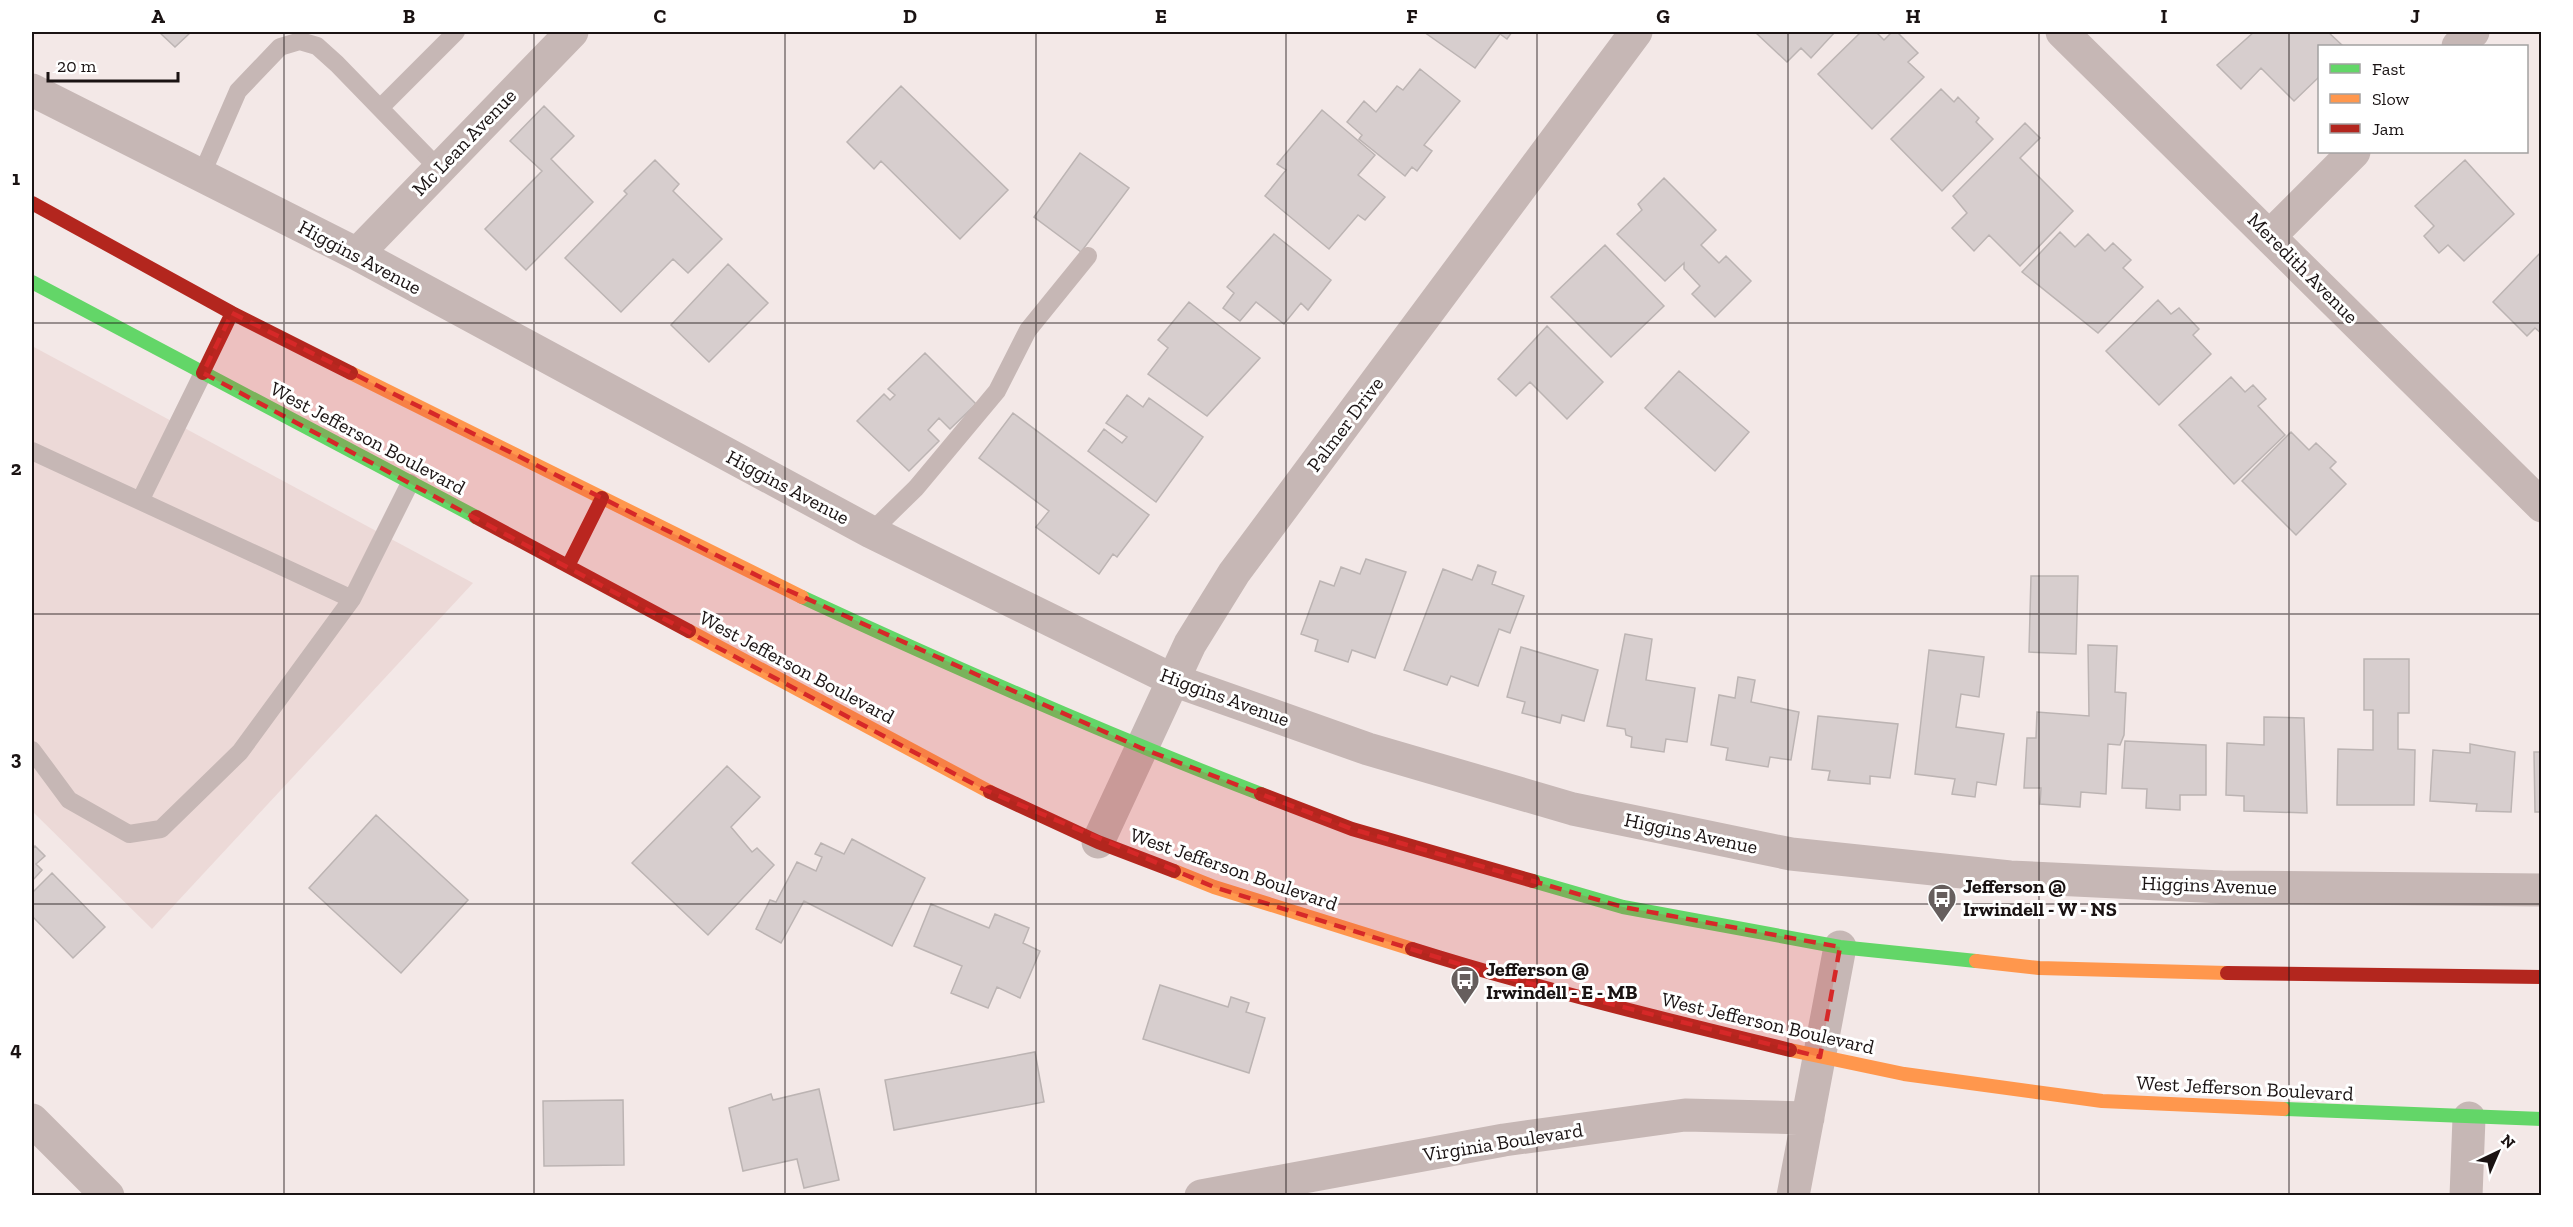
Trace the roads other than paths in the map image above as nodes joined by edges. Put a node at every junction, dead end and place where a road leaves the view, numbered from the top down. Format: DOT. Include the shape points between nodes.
graph roads {
  1 [pos="456,32"];
  2 [pos="572,32"];
  3 [pos="1636,32"];
  4 [pos="2062,32"];
  5 [pos="2473,32"];
  6 [pos="2459,45"];
  7 [pos="32,90"];
  8 [pos="380,108"];
  9 [pos="2353,153"];
  10 [pos="438,168"];
  11 [pos="201,176"];
  12 [pos="32,203"];
  13 [pos="2271,236"];
  14 [pos="357,254"];
  15 [pos="1088,256"];
  16 [pos="32,282"];
  17 [pos="232,313"];
  18 [pos="203,373"];
  19 [pos="32,451"];
  20 [pos="410,483"];
  21 [pos="602,498"];
  22 [pos="140,501"];
  23 [pos="2541,506"];
  24 [pos="872,532"];
  25 [pos="568,566"];
  26 [pos="352,599"];
  27 [pos="1173,680"];
  28 [pos="1142,748"];
  29 [pos="32,750"];
  30 [pos="1098,842"];
  31 [pos="2541,890"];
  32 [pos="1840,947"];
  33 [pos="2541,977"];
  34 [pos="1820,1057"];
  35 [pos="1808,1118"];
  36 [pos="2469,1118"];
  37 [pos="2541,1119"];
  38 [pos="32,1120"];
  39 [pos="108,1196"];
  40 [pos="1201,1196"];
  41 [pos="1793,1196"];
  42 [pos="2466,1196"];
  1 -- 8 [label="lane"];
  2 -- 10 [label="street, Mc Lean Avenue"];
  3 -- 27 [label="street, Palmer Drive" via="1234,573 1190,644"];
  4 -- 13 [label="street, Meredith Avenue"];
  5 -- 6 [label="street"];
  7 -- 11 [label="street, Higgins Avenue"];
  8 -- 10 [label="lane"];
  8 -- 11 [label="lane" via="317,46 300,41 280,47 238,91"];
  9 -- 13 [label="street"];
  10 -- 14 [label="street, Mc Lean Avenue"];
  11 -- 14 [label="street, Higgins Avenue"];
  12 -- 17 [label="main road"];
  13 -- 23 [label="street, Meredith Avenue"];
  14 -- 24 [label="street, Higgins Avenue"];
  15 -- 24 [label="lane" via="1028,330 997,391 916,488"];
  16 -- 18 [label="main road, West Jefferson Boulevard"];
  17 -- 18 [label="main road"];
  17 -- 21 [label="main road"];
  18 -- 20 [label="main road, West Jefferson Boulevard"];
  18 -- 22 [label="lane"];
  19 -- 22 [label="lane"];
  20 -- 25 [label="main road, West Jefferson Boulevard"];
  20 -- 26 [label="lane"];
  21 -- 25 [label="main road"];
  21 -- 28 [label="main road" via="785,589"];
  22 -- 26 [label="lane"];
  24 -- 27 [label="street, Higgins Avenue"];
  25 -- 30 [label="main road, West Jefferson Boulevard" via="983,789"];
  26 -- 29 [label="lane" via="240,752 161,829 129,834 69,800"];
  27 -- 28 [label="street, Palmer Drive"];
  27 -- 31 [label="street, Higgins Avenue" via="1368,749 1573,809 1791,854 2010,877 2222,887"];
  28 -- 30 [label="street, Palmer Drive"];
  28 -- 32 [label="main road" via="1352,829 1611,904"];
  30 -- 34 [label="main road, West Jefferson Boulevard" via="1214,887 1481,971"];
  32 -- 33 [label="main road" via="2039,968"];
  32 -- 34 [label="street"];
  34 -- 35 [label="street"];
  34 -- 36 [label="main road, West Jefferson Boulevard" via="1904,1074 2102,1101"];
  35 -- 40 [label="street, Virginia Boulevard" via="1685,1115 1504,1140"];
  35 -- 41 [label="street"];
  36 -- 37 [label="main road, West Jefferson Boulevard"];
  36 -- 42 [label="street"];
  38 -- 39 [label="street"];
}
